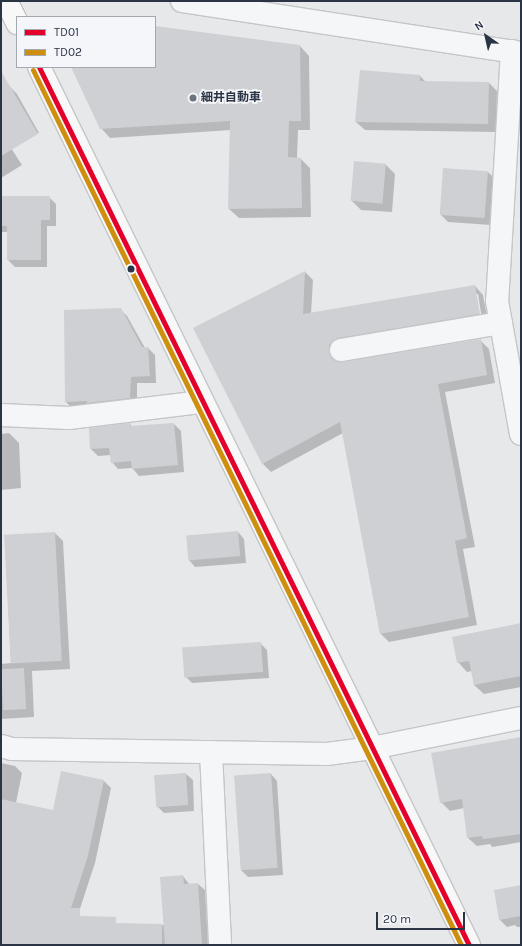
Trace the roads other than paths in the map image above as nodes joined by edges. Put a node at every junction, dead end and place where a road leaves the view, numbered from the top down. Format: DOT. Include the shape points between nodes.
graph roads {
  1 [pos="6,1"];
  2 [pos="182,1"];
  3 [pos="307,10"];
  4 [pos="16,21"];
  5 [pos="516,52"];
  6 [pos="38,68"];
  7 [pos="501,323"];
  8 [pos="341,350"];
  9 [pos="202,402"];
  10 [pos="1,415"];
  11 [pos="521,434"];
  12 [pos="521,718"];
  13 [pos="1,746"];
  14 [pos="372,748"];
  15 [pos="211,752"];
  16 [pos="220,945"];
  17 [pos="469,945"];
  1 -- 4 [label="main road"];
  2 -- 3 [label="street"];
  3 -- 5 [label="street"];
  5 -- 7 [label="street" via="497,301"];
  6 -- 9 [label="main road"];
  7 -- 8 [label="street"];
  7 -- 11 [label="street"];
  9 -- 10 [label="street" via="69,418"];
  9 -- 14 [label="main road"];
  12 -- 14 [label="street"];
  13 -- 15 [label="street" via="12,749"];
  14 -- 15 [label="street" via="327,754"];
  14 -- 17 [label="main road"];
  15 -- 16 [label="street"];
}
